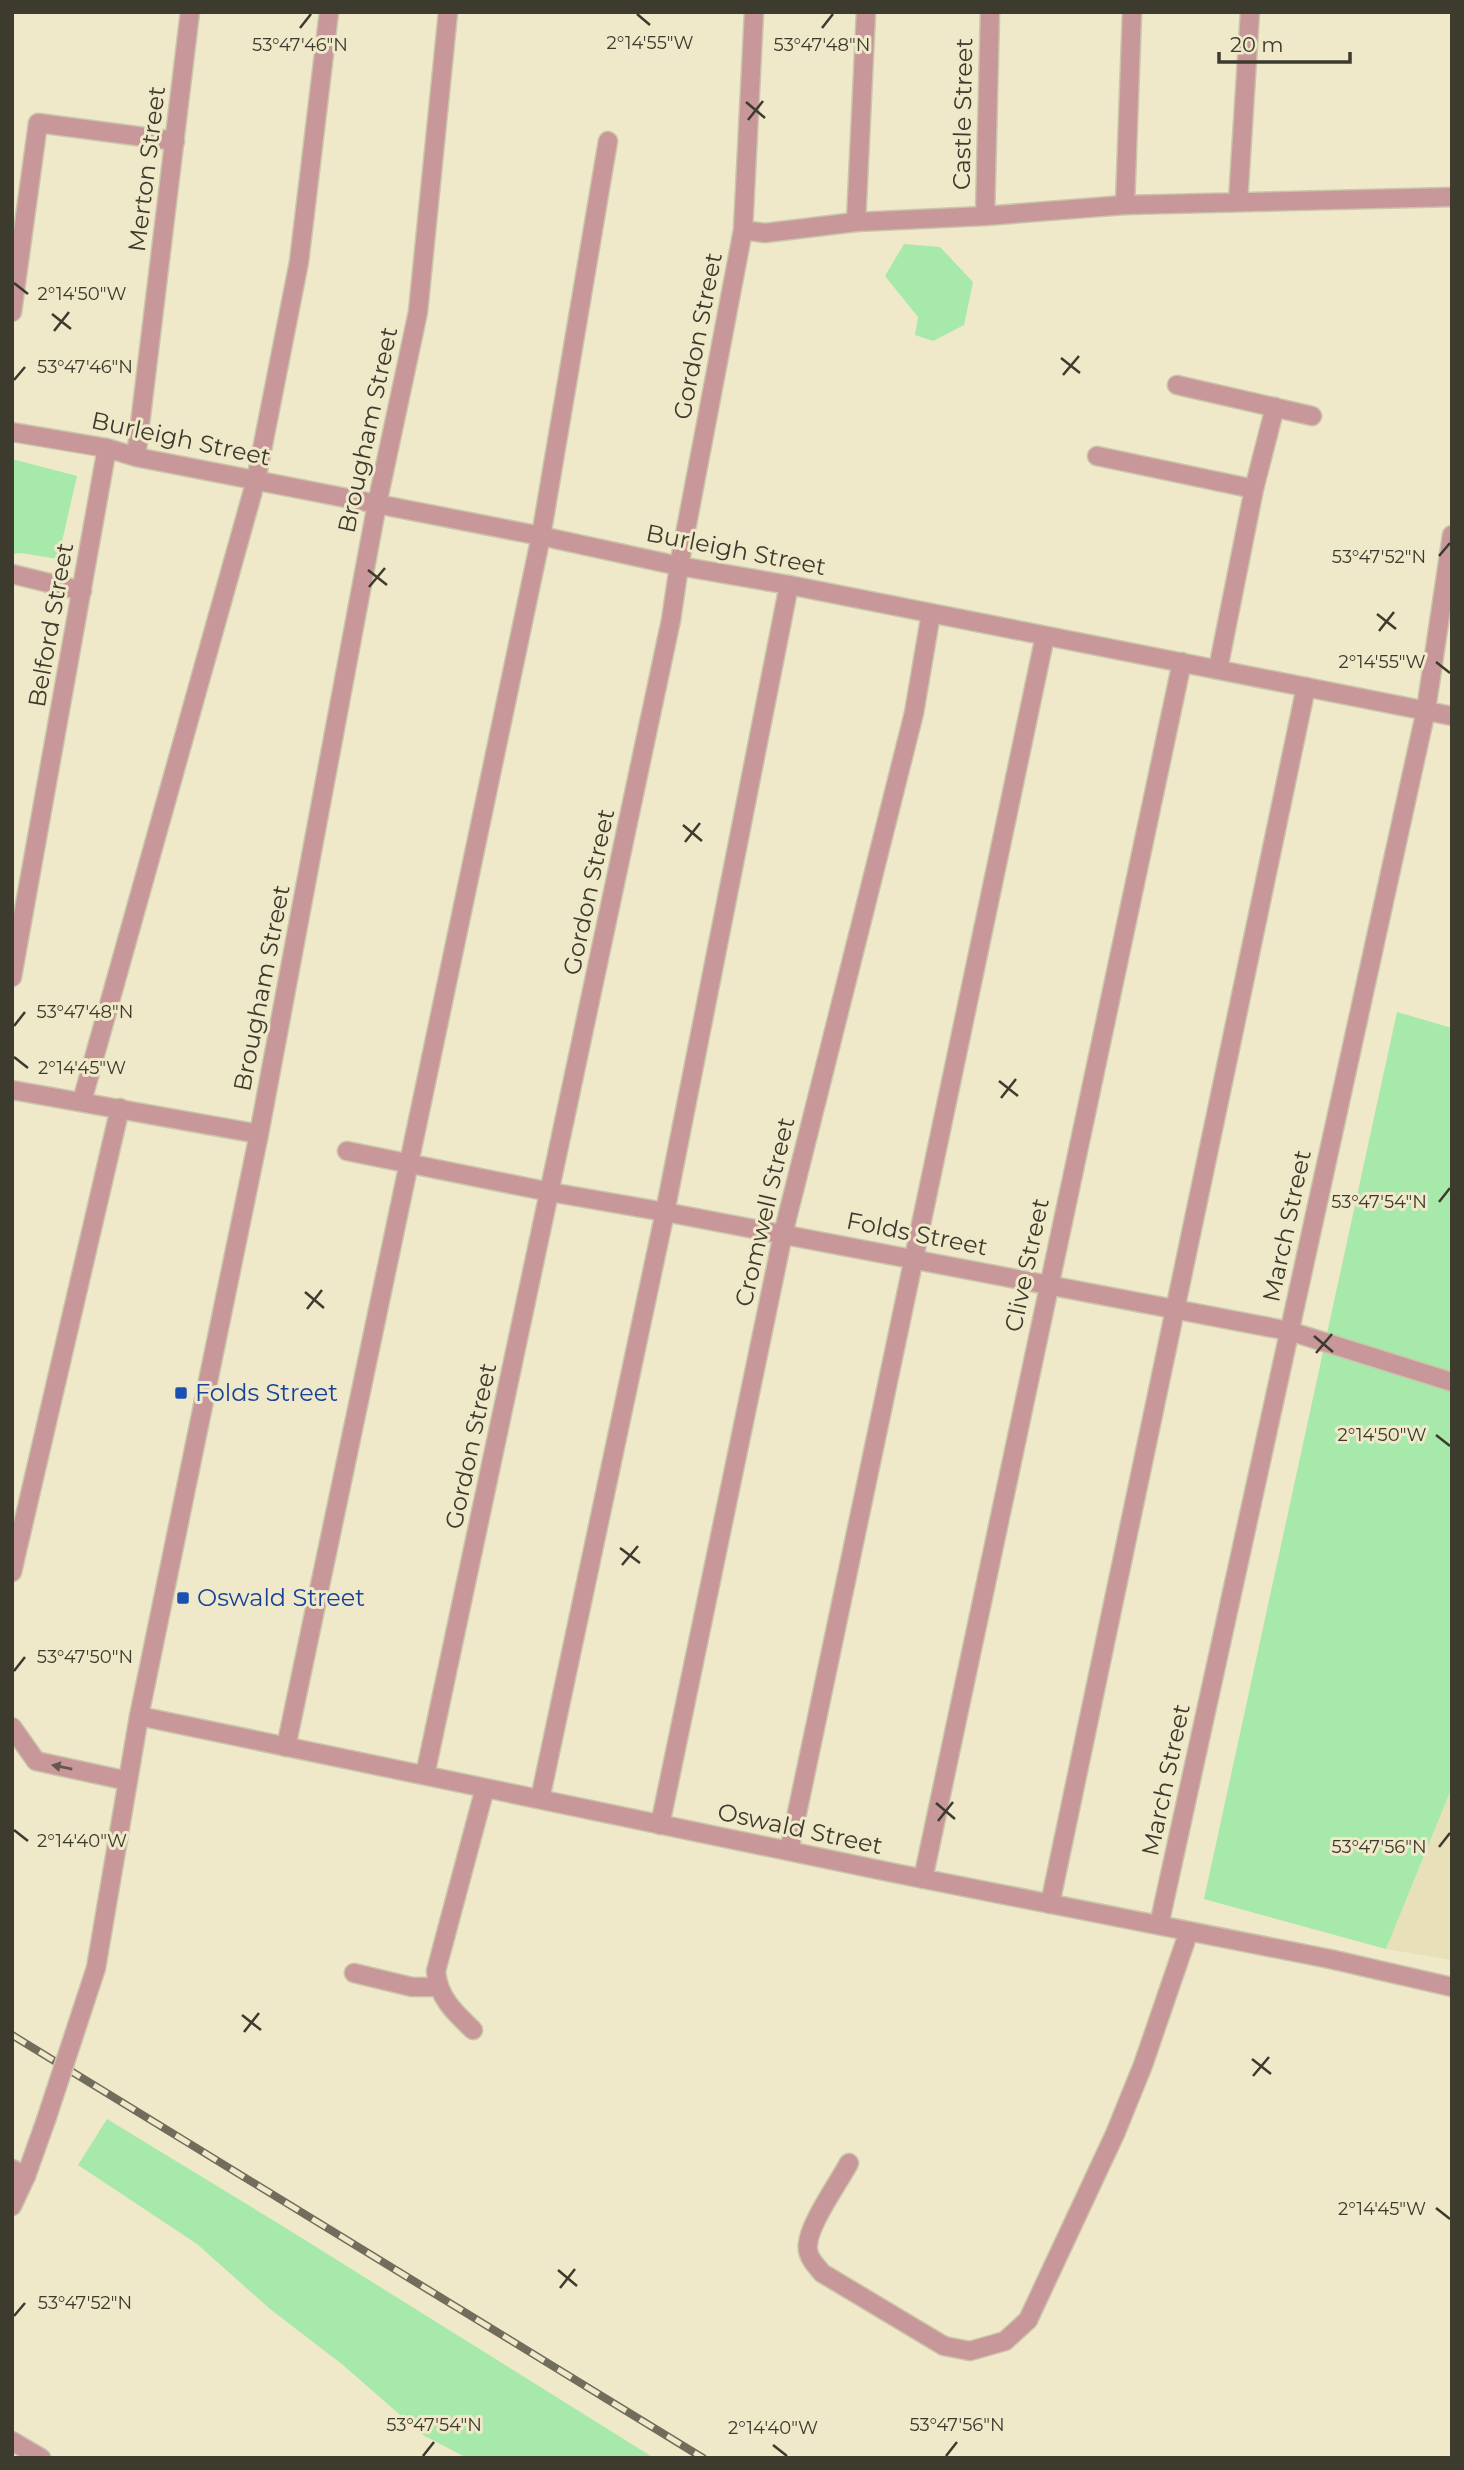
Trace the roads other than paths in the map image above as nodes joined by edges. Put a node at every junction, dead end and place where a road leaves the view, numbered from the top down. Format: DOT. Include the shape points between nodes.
graph roads {
  1 [pos="190,12"];
  2 [pos="329,12"];
  3 [pos="448,12"];
  4 [pos="754,12"];
  5 [pos="866,12"];
  6 [pos="990,12"];
  7 [pos="1132,12"];
  8 [pos="1250,12"];
  9 [pos="175,141"];
  10 [pos="608,141"];
  11 [pos="1452,197"];
  12 [pos="1238,202"];
  13 [pos="1125,205"];
  14 [pos="985,216"];
  15 [pos="856,222"];
  16 [pos="743,230"];
  17 [pos="12,312"];
  18 [pos="1177,386"];
  19 [pos="1275,407"];
  20 [pos="1312,416"];
  21 [pos="12,432"];
  22 [pos="107,448"];
  23 [pos="1097,456"];
  24 [pos="136,457"];
  25 [pos="256,480"];
  26 [pos="1254,489"];
  27 [pos="377,504"];
  28 [pos="1452,535"];
  29 [pos="541,536"];
  30 [pos="679,566"];
  31 [pos="12,574"];
  32 [pos="789,585"];
  33 [pos="82,591"];
  34 [pos="931,613"];
  35 [pos="1045,636"];
  36 [pos="1182,662"];
  37 [pos="1218,669"];
  38 [pos="1306,687"];
  39 [pos="1426,710"];
  40 [pos="1452,716"];
  41 [pos="12,977"];
  42 [pos="12,1090"];
  43 [pos="82,1101"];
  44 [pos="120,1108"];
  45 [pos="259,1134"];
  46 [pos="347,1151"];
  47 [pos="409,1163"];
  48 [pos="550,1192"];
  49 [pos="665,1212"];
  50 [pos="783,1234"];
  51 [pos="914,1259"];
  52 [pos="1048,1284"];
  53 [pos="1175,1308"];
  54 [pos="1289,1331"];
  55 [pos="1452,1382"];
  56 [pos="12,1572"];
  57 [pos="139,1716"];
  58 [pos="12,1727"];
  59 [pos="286,1747"];
  60 [pos="425,1775"];
  61 [pos="128,1782"];
  62 [pos="485,1788"];
  63 [pos="540,1800"];
  64 [pos="660,1825"];
  65 [pos="789,1851"];
  66 [pos="923,1879"];
  67 [pos="1050,1904"];
  68 [pos="1159,1925"];
  69 [pos="1189,1931"];
  70 [pos="354,1973"];
  71 [pos="438,1987"];
  72 [pos="1452,1987"];
  73 [pos="473,2030"];
  74 [pos="849,2163"];
  75 [pos="19,2172"];
  76 [pos="12,2206"];
  77 [pos="12,2441"];
  78 [pos="41,2458"];
  1 -- 9 [label="street, Merton Street"];
  2 -- 25 [label="street" via="299,262"];
  3 -- 27 [label="street, Brougham Street" via="418,312"];
  4 -- 16 [label="street, Gordon Street"];
  5 -- 15 [label="street"];
  6 -- 14 [label="street, Castle Street"];
  7 -- 13 [label="street"];
  8 -- 12 [label="street"];
  9 -- 17 [label="street" via="38,123"];
  9 -- 24 [label="street, Merton Street"];
  10 -- 29 [label="street"];
  11 -- 12 [label="street"];
  12 -- 13 [label="street"];
  13 -- 14 [label="street"];
  14 -- 15 [label="street"];
  15 -- 16 [label="street" via="765,233"];
  16 -- 30 [label="street, Gordon Street"];
  18 -- 19 [label="street"];
  19 -- 20 [label="street"];
  19 -- 26 [label="street"];
  21 -- 22 [label="street, Burleigh Street"];
  22 -- 24 [label="street, Burleigh Street"];
  22 -- 33 [label="street, Belford Street"];
  23 -- 26 [label="street"];
  24 -- 25 [label="street, Burleigh Street"];
  25 -- 27 [label="street, Burleigh Street"];
  25 -- 43 [label="street"];
  26 -- 37 [label="street"];
  27 -- 29 [label="street, Burleigh Street"];
  27 -- 45 [label="street, Brougham Street"];
  28 -- 39 [label="street, March Street"];
  29 -- 30 [label="street, Burleigh Street"];
  29 -- 47 [label="street"];
  30 -- 32 [label="street, Burleigh Street"];
  30 -- 48 [label="street, Gordon Street"];
  31 -- 33 [label="street"];
  32 -- 34 [label="street, Burleigh Street"];
  32 -- 49 [label="street"];
  33 -- 41 [label="street, Belford Street"];
  34 -- 35 [label="street, Burleigh Street"];
  34 -- 50 [label="street, Cromwell Street" via="914,713"];
  35 -- 36 [label="street, Burleigh Street"];
  35 -- 51 [label="street"];
  36 -- 37 [label="street, Burleigh Street"];
  36 -- 52 [label="street, Clive Street"];
  37 -- 38 [label="street, Burleigh Street"];
  38 -- 39 [label="street, Burleigh Street"];
  38 -- 53 [label="street"];
  39 -- 40 [label="street, Burleigh Street"];
  39 -- 54 [label="street, March Street"];
  42 -- 43 [label="street"];
  43 -- 44 [label="street"];
  44 -- 45 [label="street"];
  44 -- 56 [label="street"];
  45 -- 57 [label="street, Brougham Street"];
  46 -- 47 [label="street, Folds Street"];
  47 -- 48 [label="street, Folds Street"];
  47 -- 59 [label="street"];
  48 -- 49 [label="street, Folds Street"];
  48 -- 60 [label="street, Gordon Street"];
  49 -- 50 [label="street, Folds Street"];
  49 -- 63 [label="street"];
  50 -- 51 [label="street, Folds Street"];
  50 -- 64 [label="street, Cromwell Street"];
  51 -- 52 [label="street, Folds Street"];
  51 -- 65 [label="street"];
  52 -- 53 [label="street, Folds Street"];
  52 -- 66 [label="street, Clive Street"];
  53 -- 54 [label="street, Folds Street"];
  53 -- 67 [label="street"];
  54 -- 55 [label="street, Folds Street"];
  54 -- 68 [label="street, March Street"];
  57 -- 59 [label="street, Oswald Street"];
  57 -- 61 [label="street, Brougham Street"];
  61 -- 58 [label="street, one-way" via="36,1761"];
  59 -- 60 [label="street, Oswald Street"];
  60 -- 62 [label="street, Oswald Street"];
  61 -- 75 [label="street, Brougham Street, bridge" via="96,1968 46,2120"];
  62 -- 63 [label="street, Oswald Street"];
  62 -- 71 [label="street" via="436,1970"];
  63 -- 64 [label="street, Oswald Street"];
  64 -- 65 [label="street, Oswald Street"];
  65 -- 66 [label="street, Oswald Street"];
  66 -- 67 [label="street, Oswald Street"];
  67 -- 68 [label="street, Oswald Street"];
  68 -- 69 [label="street, Oswald Street"];
  69 -- 72 [label="street, Oswald Street"];
  69 -- 74 [label="street" via="1115,2134 1028,2320 1005,2341 970,2351 944,2346 822,2273 810,2257 808,2244"];
  70 -- 71 [label="street" via="412,1987"];
  71 -- 73 [label="street"];
  75 -- 76 [label="street, Brougham Street"];
  77 -- 78 [label="street"];
}
